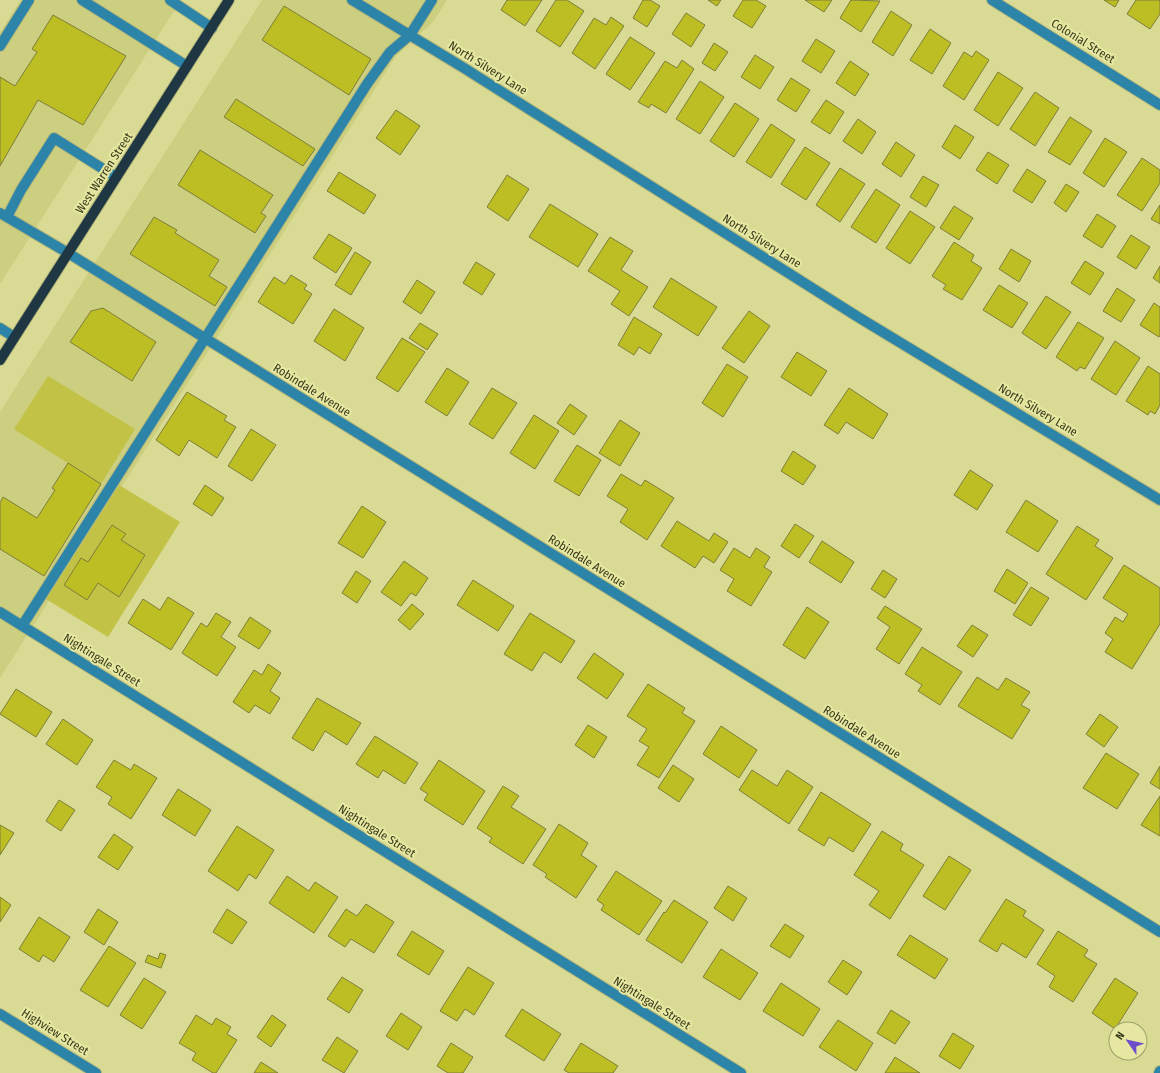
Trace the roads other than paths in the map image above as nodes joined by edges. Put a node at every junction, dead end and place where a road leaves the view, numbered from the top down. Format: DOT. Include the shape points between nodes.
graph roads {
  1 [pos="29,0"];
  2 [pos="82,0"];
  3 [pos="170,0"];
  4 [pos="229,0"];
  5 [pos="352,0"];
  6 [pos="432,0"];
  7 [pos="992,0"];
  8 [pos="212,28"];
  9 [pos="410,35"];
  10 [pos="0,46"];
  11 [pos="187,66"];
  12 [pos="1160,105"];
  13 [pos="116,177"];
  14 [pos="3,215"];
  15 [pos="68,253"];
  16 [pos="0,328"];
  17 [pos="14,337"];
  18 [pos="204,338"];
  19 [pos="0,360"];
  20 [pos="1160,500"];
  21 [pos="0,612"];
  22 [pos="22,626"];
  23 [pos="1160,932"];
  24 [pos="0,1014"];
  25 [pos="96,1073"];
  26 [pos="741,1073"];
  1 -- 10 [label="street"];
  2 -- 11 [label="street"];
  3 -- 8 [label="street"];
  4 -- 8 [label="main road, West Warren Street"];
  5 -- 9 [label="street, North Silvery Lane"];
  6 -- 9 [label="street"];
  7 -- 12 [label="street, Colonial Street"];
  8 -- 11 [label="main road, West Warren Street"];
  9 -- 18 [label="street" via="390,52 367,84"];
  9 -- 20 [label="street, North Silvery Lane" via="858,317"];
  11 -- 13 [label="main road, West Warren Street"];
  13 -- 14 [label="street" via="54,138"];
  13 -- 15 [label="main road, West Warren Street"];
  14 -- 15 [label="street, Robindale Avenue"];
  15 -- 17 [label="main road, West Warren Street"];
  15 -- 18 [label="street, Robindale Avenue"];
  16 -- 17 [label="street"];
  17 -- 19 [label="main road, West Warren Street"];
  18 -- 22 [label="street"];
  18 -- 23 [label="street, Robindale Avenue"];
  21 -- 22 [label="street, Nightingale Street"];
  22 -- 26 [label="street, Nightingale Street"];
  24 -- 25 [label="street, Highview Street"];
}
